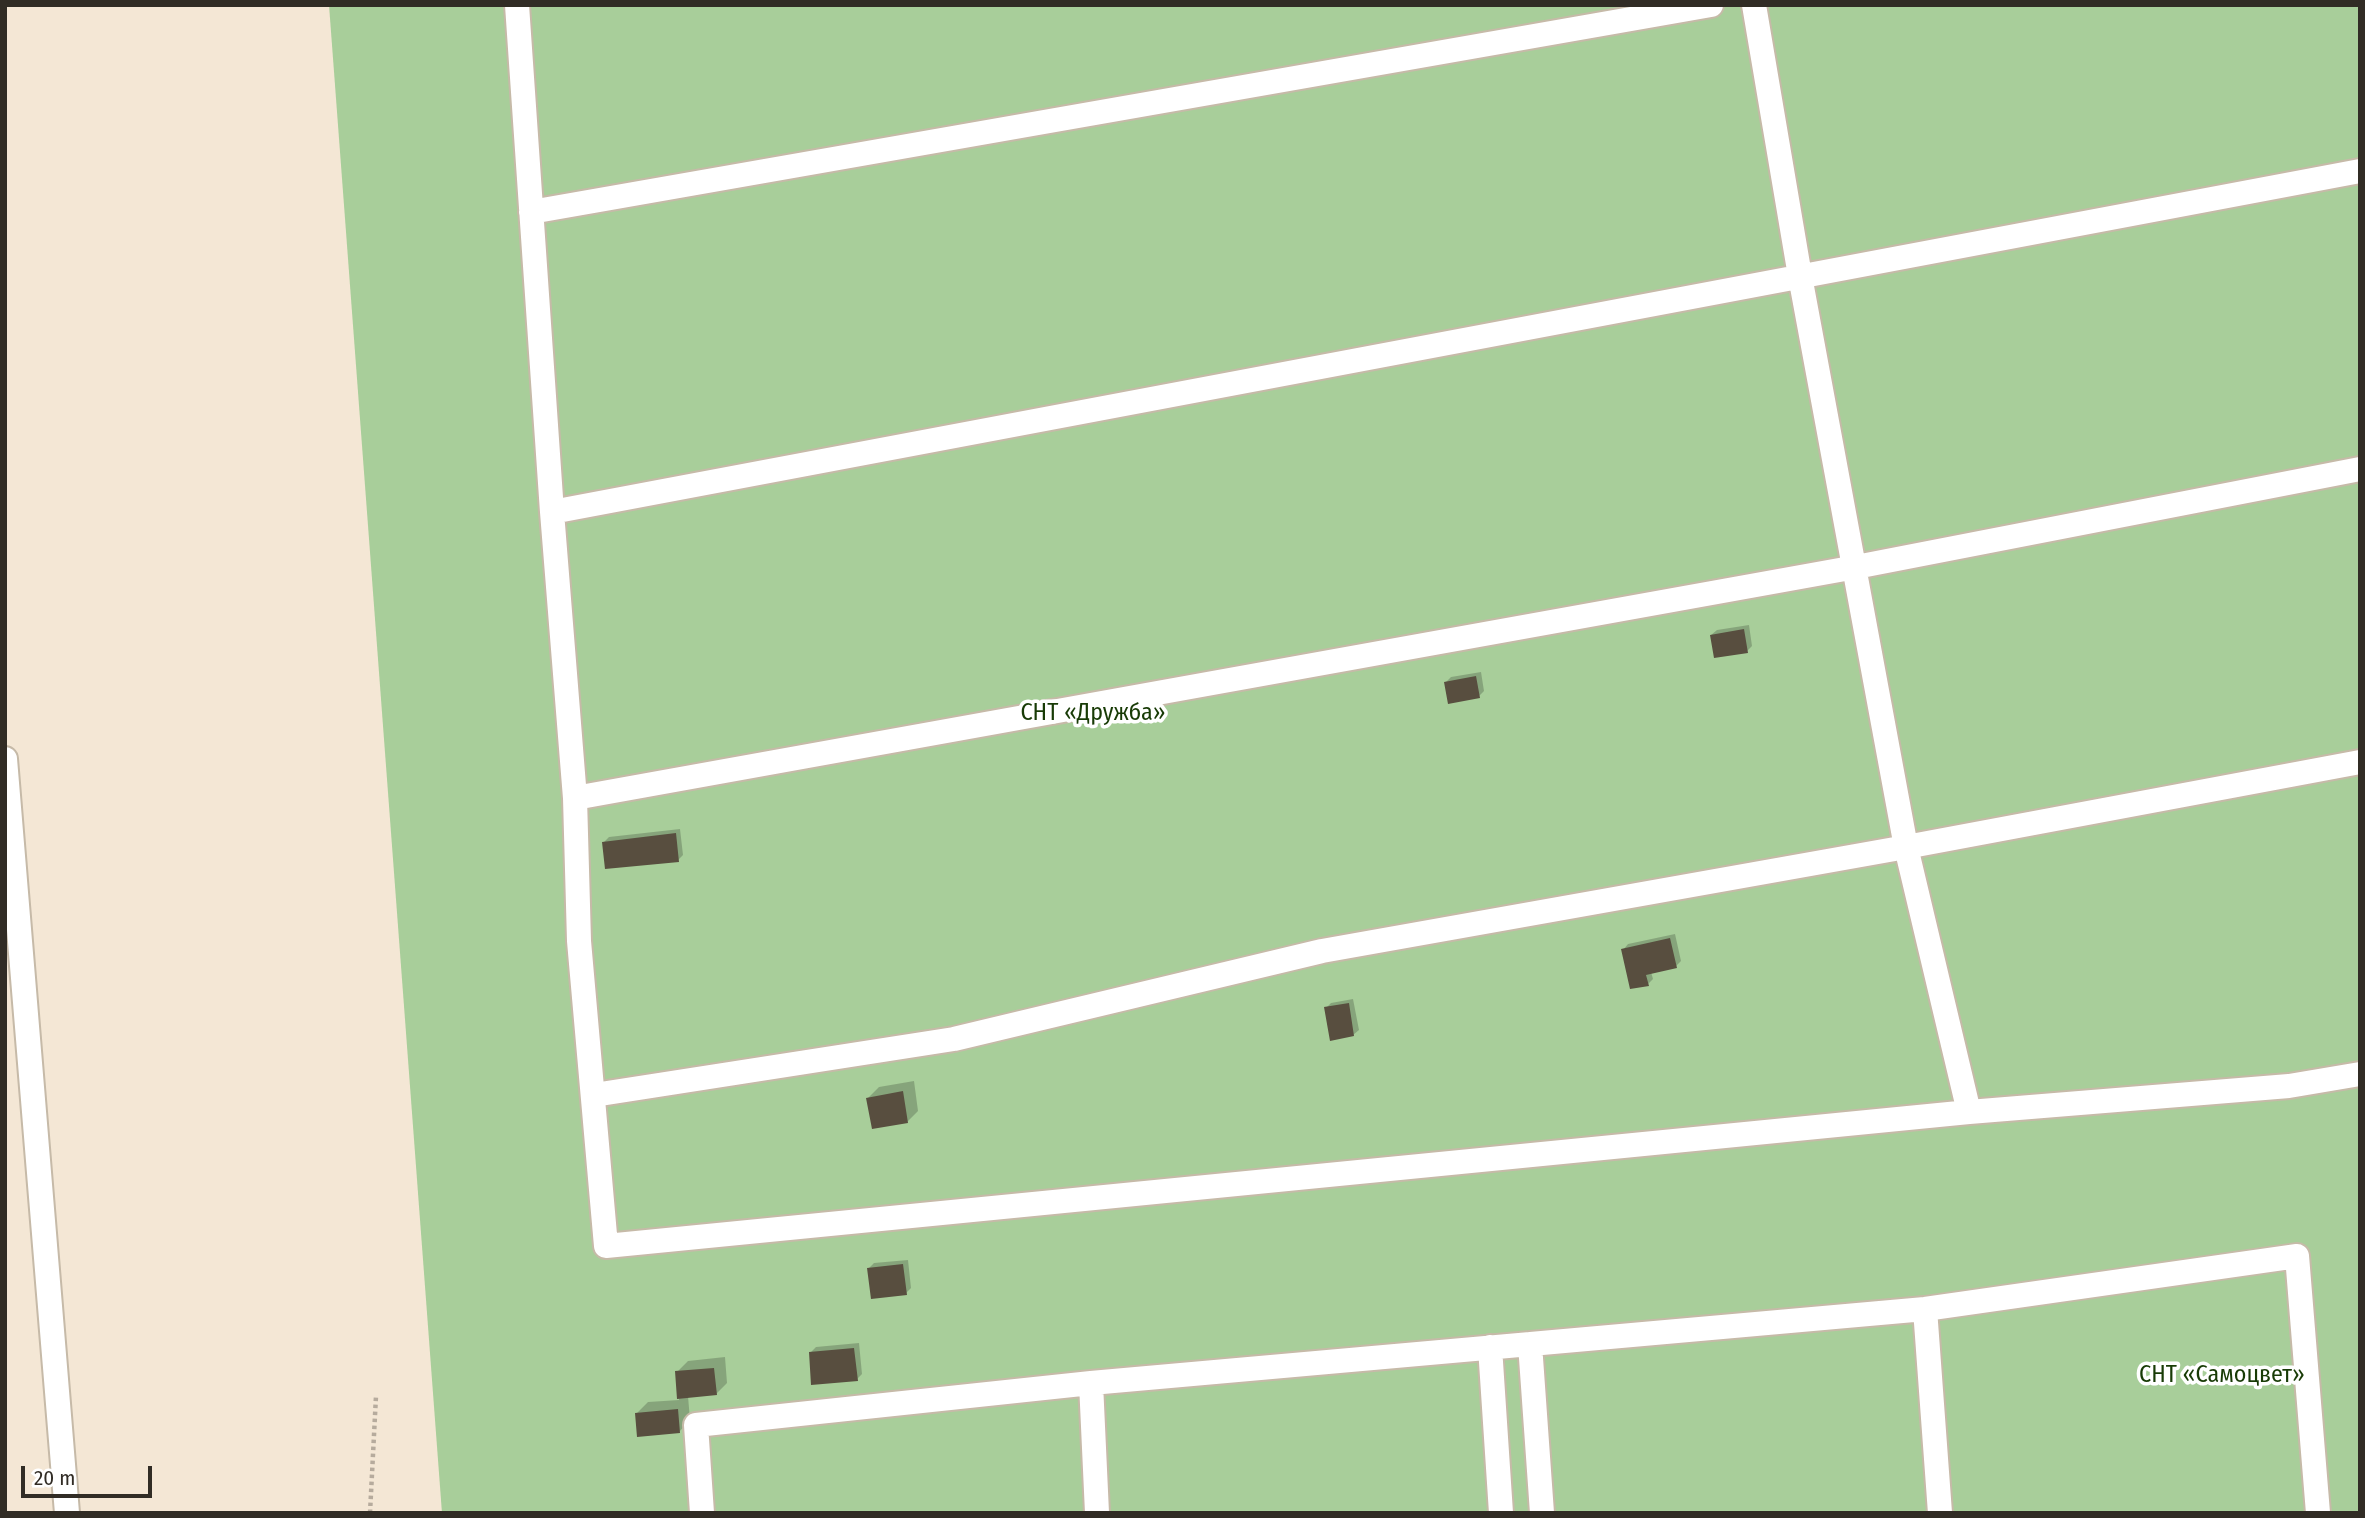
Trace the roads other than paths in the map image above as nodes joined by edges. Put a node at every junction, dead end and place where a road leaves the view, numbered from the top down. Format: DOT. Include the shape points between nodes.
graph roads {
  1 [pos="516,5"];
  2 [pos="1711,5"];
  3 [pos="1754,5"];
  4 [pos="2360,171"];
  5 [pos="531,212"];
  6 [pos="1800,276"];
  7 [pos="2360,469"];
  8 [pos="552,512"];
  9 [pos="1856,567"];
  10 [pos="5,759"];
  11 [pos="2360,762"];
  12 [pos="575,798"];
  13 [pos="1906,847"];
  14 [pos="2360,1074"];
  15 [pos="594,1094"];
  16 [pos="1969,1112"];
  17 [pos="1925,1309"];
  18 [pos="1530,1344"];
  19 [pos="1490,1347"];
  20 [pos="1091,1383"];
  21 [pos="67,1513"];
  22 [pos="702,1513"];
  23 [pos="1097,1513"];
  24 [pos="1501,1513"];
  25 [pos="1542,1513"];
  26 [pos="1940,1513"];
  27 [pos="2318,1513"];
  1 -- 5 [label="lane"];
  2 -- 5 [label="lane"];
  3 -- 6 [label="lane"];
  4 -- 6 [label="lane"];
  5 -- 8 [label="lane"];
  6 -- 8 [label="lane"];
  6 -- 9 [label="lane"];
  7 -- 9 [label="lane"];
  8 -- 12 [label="lane"];
  9 -- 12 [label="lane"];
  9 -- 13 [label="lane"];
  10 -- 21 [label="lane"];
  11 -- 13 [label="lane"];
  12 -- 15 [label="lane" via="579,941"];
  13 -- 15 [label="lane" via="1322,951 954,1039"];
  13 -- 16 [label="lane"];
  14 -- 16 [label="lane" via="2290,1086"];
  15 -- 16 [label="lane" via="606,1246"];
  17 -- 18 [label="lane"];
  17 -- 26 [label="lane"];
  17 -- 27 [label="lane" via="2297,1256"];
  18 -- 19 [label="lane"];
  18 -- 25 [label="lane"];
  19 -- 20 [label="lane"];
  19 -- 24 [label="lane"];
  20 -- 22 [label="lane" via="695,1425"];
  20 -- 23 [label="lane"];
}
